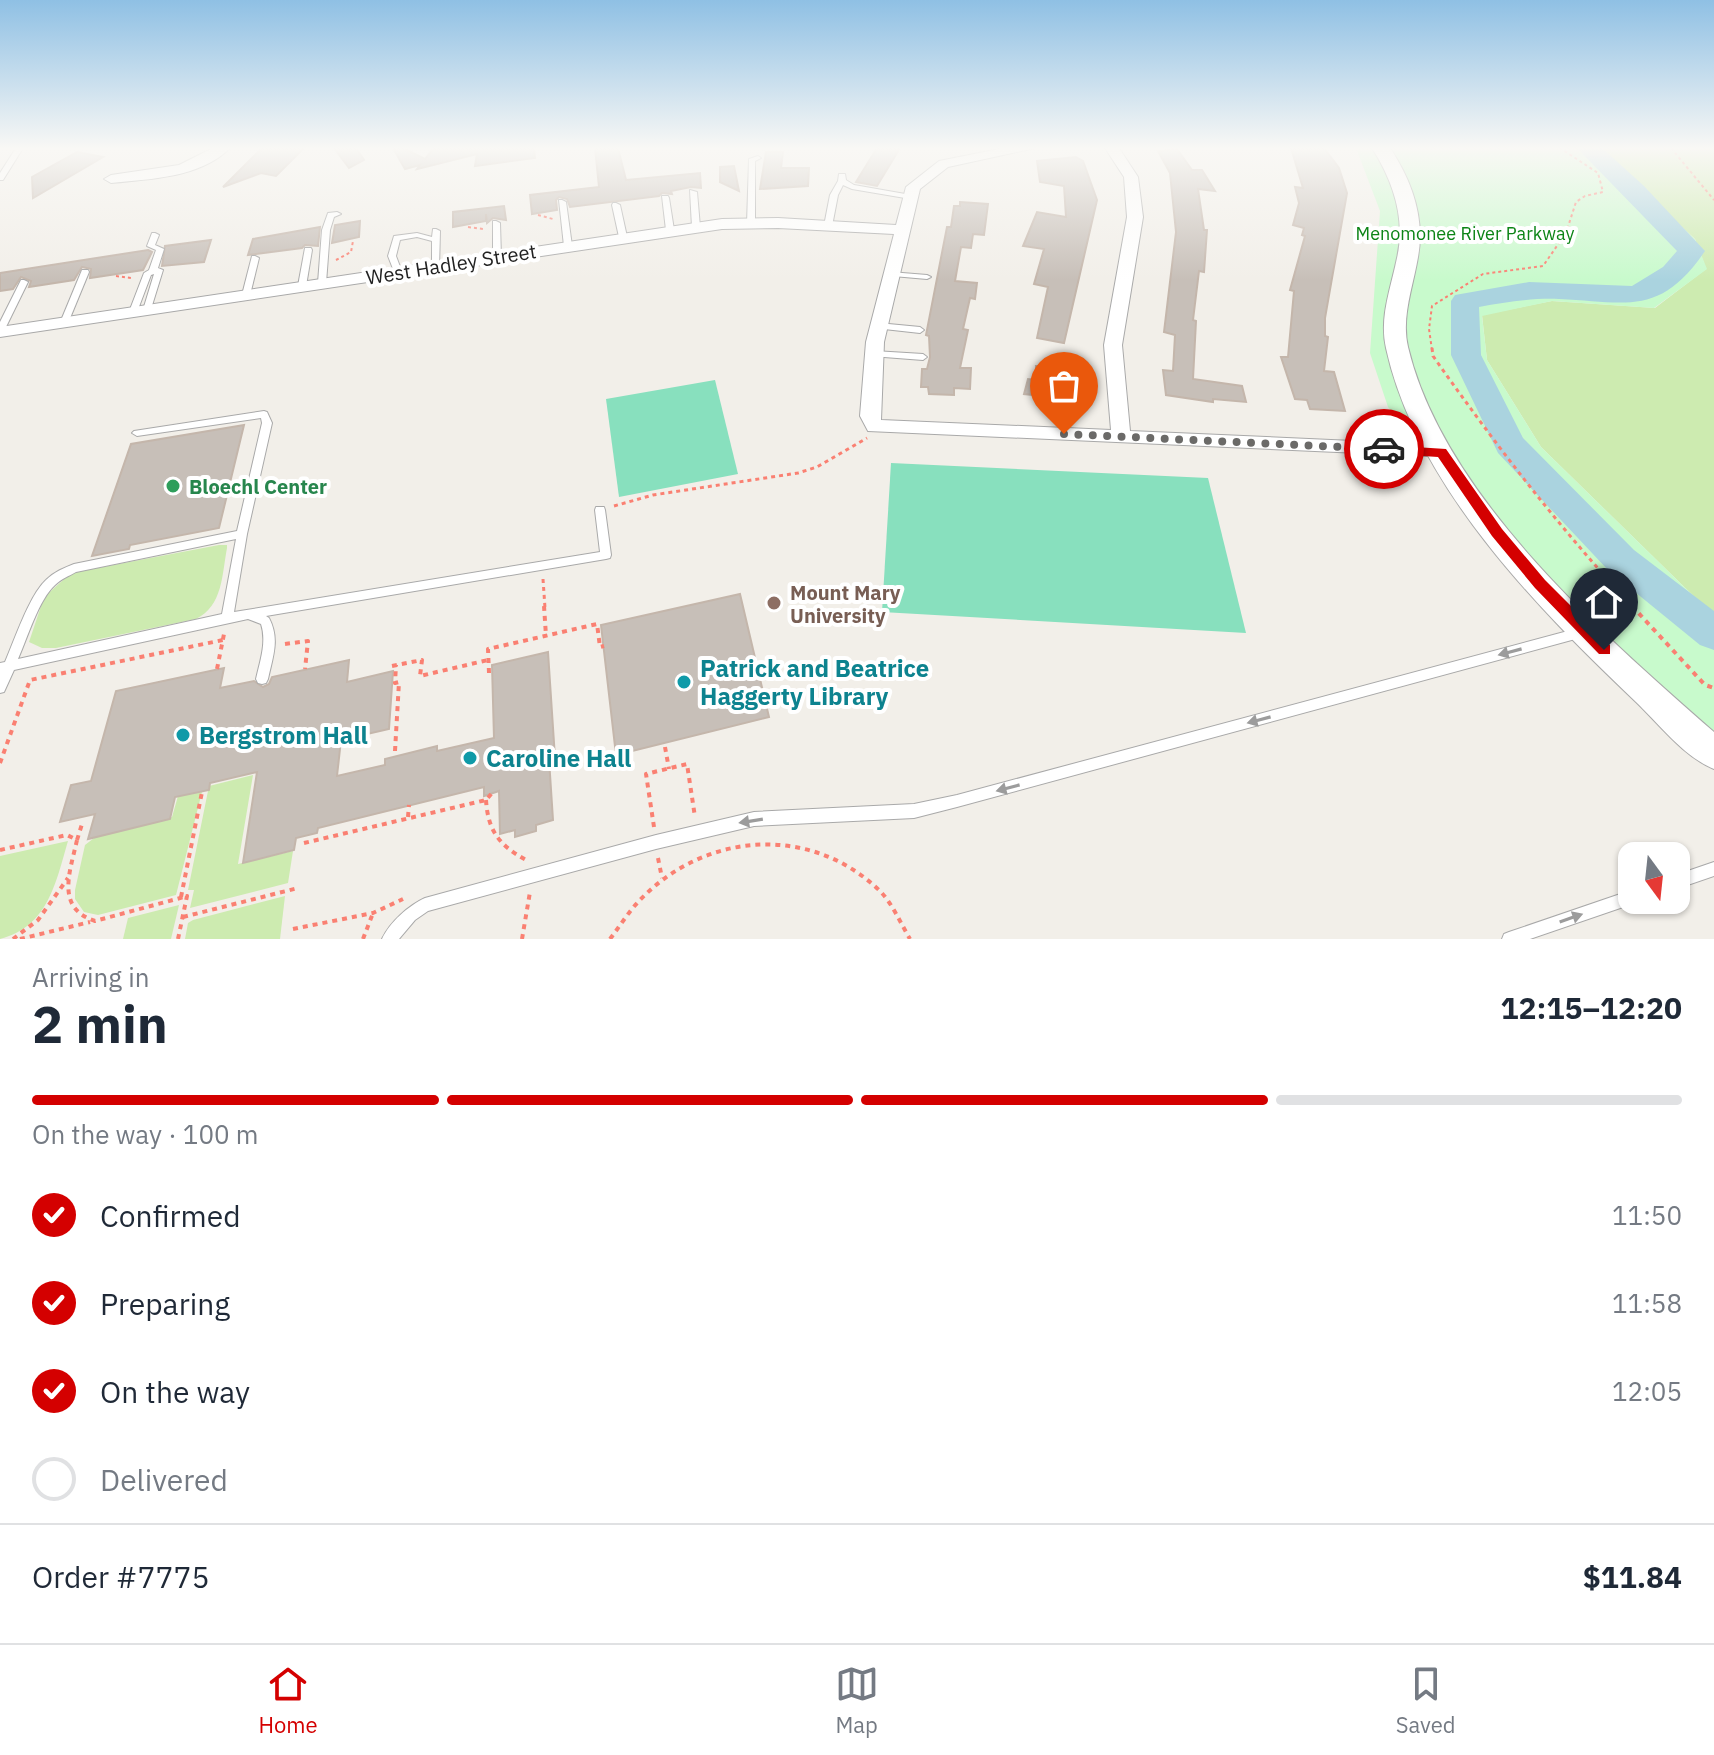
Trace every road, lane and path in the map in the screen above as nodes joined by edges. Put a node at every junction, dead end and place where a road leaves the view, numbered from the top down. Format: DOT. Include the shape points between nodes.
graph roads {
  1 [pos="693,192"];
  2 [pos="751,192"];
  3 [pos="836,192"];
  4 [pos="880,192"];
  5 [pos="912,192"];
  6 [pos="1132,192"];
  7 [pos="1404,192"];
  8 [pos="1603,192"];
  9 [pos="911,197"];
  10 [pos="665,198"];
  11 [pos="562,202"];
  12 [pos="616,205"];
  13 [pos="337,214"];
  14 [pos="751,224"];
  15 [pos="496,226"];
  16 [pos="828,226"];
  17 [pos="468,227"];
  18 [pos="696,227"];
  19 [pos="670,230"];
  20 [pos="904,230"];
  21 [pos="155,235"];
  22 [pos="623,237"];
  23 [pos="353,241"];
  24 [pos="568,246"];
  25 [pos="308,250"];
  26 [pos="497,257"];
  27 [pos="255,258"];
  28 [pos="323,262"];
  29 [pos="436,266"];
  30 [pos="153,270"];
  31 [pos="85,272"];
  32 [pos="398,272"];
  33 [pos="893,274"];
  34 [pos="927,277"];
  35 [pos="24,282"];
  36 [pos="322,283"];
  37 [pos="302,286"];
  38 [pos="246,295"];
  39 [pos="140,311"];
  40 [pos="64,323"];
  41 [pos="878,326"];
  42 [pos="920,330"];
  43 [pos="0,332"];
  44 [pos="874,354"];
  45 [pos="923,357"];
  46 [pos="875,426"];
  47 [pos="137,433"];
  48 [pos="1121,436"];
  49 [pos="1442,452"];
  50 [pos="600,510"];
  51 [pos="242,534"];
  52 [pos="543,566"];
  53 [pos="248,614"];
  54 [pos="227,618"];
  55 [pos="1585,631"];
  56 [pos="546,636"];
  57 [pos="223,640"];
  58 [pos="270,642"];
  59 [pos="604,646"];
  60 [pos="488,660"];
  61 [pos="5,667"];
  62 [pos="217,669"];
  63 [pos="305,669"];
  64 [pos="489,673"];
  65 [pos="262,679"];
  66 [pos="0,688"];
  67 [pos="1714,688"];
  68 [pos="665,747"];
  69 [pos="395,751"];
  70 [pos="1714,753"];
  71 [pos="0,763"];
  72 [pos="669,769"];
  73 [pos="202,792"];
  74 [pos="492,793"];
  75 [pos="486,800"];
  76 [pos="409,805"];
  77 [pos="407,819"];
  78 [pos="83,821"];
  79 [pos="681,821"];
  80 [pos="668,824"];
  81 [pos="77,840"];
  82 [pos="304,843"];
  83 [pos="0,850"];
  84 [pos="1714,869"];
  85 [pos="533,877"];
  86 [pos="1690,877"];
  87 [pos="68,878"];
  88 [pos="298,888"];
  89 [pos="184,897"];
  90 [pos="1618,902"];
  91 [pos="373,913"];
  92 [pos="183,917"];
  93 [pos="95,921"];
  94 [pos="13,939"];
  95 [pos="20,939"];
  96 [pos="178,939"];
  97 [pos="363,939"];
  98 [pos="389,939"];
  99 [pos="522,939"];
  100 [pos="610,939"];
  101 [pos="910,939"];
  102 [pos="1509,939"];
  1 -- 18 [label="lane"];
  2 -- 14 [label="lane"];
  3 -- 16 [label="lane"];
  4 -- 9 [label="lane"];
  5 -- 9 [label="street"];
  6 -- 48 [label="street" via="1135,217 1113,345"];
  7 -- 49 [label="street" via="1410,227 1395,314 1396,345 1405,378"];
  8 -- 67 [label="path" via="1582,195 1572,204 1568,228 1543,266 1483,274 1432,306 1433,356 1577,547 1705,685"];
  9 -- 20 [label="street"];
  10 -- 19 [label="lane"];
  11 -- 24 [label="lane"];
  12 -- 22 [label="lane"];
  13 -- 28 [label="lane" via="331,215 326,230"];
  14 -- 16 [label="street, West Hadley Street"];
  14 -- 18 [label="street, West Hadley Street"];
  15 -- 17 [label="path"];
  15 -- 26 [label="lane"];
  16 -- 20 [label="street, West Hadley Street"];
  18 -- 19 [label="street, West Hadley Street"];
  19 -- 22 [label="street, West Hadley Street"];
  20 -- 33 [label="street"];
  21 -- 30 [label="lane" via="151,246 160,249"];
  22 -- 24 [label="street, West Hadley Street"];
  23 -- 28 [label="path" via="347,256"];
  24 -- 26 [label="street, West Hadley Street"];
  25 -- 37 [label="lane"];
  26 -- 29 [label="street, West Hadley Street"];
  27 -- 38 [label="lane"];
  28 -- 36 [label="lane"];
  29 -- 32 [label="street, West Hadley Street"];
  29 -- 32 [label="lane" via="436,235 397,238 392,256"];
  30 -- 39 [label="lane"];
  30 -- 39 [label="lane" via="161,272"];
  31 -- 40 [label="lane"];
  32 -- 36 [label="street, West Hadley Street"];
  33 -- 34 [label="lane"];
  33 -- 41 [label="street"];
  35 -- 43 [label="lane"];
  36 -- 37 [label="street, West Hadley Street"];
  37 -- 38 [label="street, West Hadley Street"];
  38 -- 39 [label="street, West Hadley Street"];
  39 -- 40 [label="street, West Hadley Street"];
  40 -- 43 [label="street, West Hadley Street"];
  41 -- 42 [label="lane"];
  41 -- 44 [label="street"];
  44 -- 45 [label="lane"];
  44 -- 46 [label="street" via="869,416"];
  46 -- 48 [label="street"];
  46 -- 50 [label="path" via="872,435 817,467 653,495"];
  47 -- 51 [label="lane" via="264,414 267,423"];
  48 -- 49 [label="street"];
  49 -- 55 [label="street" via="1497,532"];
  50 -- 52 [label="lane" via="606,555"];
  51 -- 54 [label="lane"];
  51 -- 61 [label="lane" via="60,575 38,599"];
  52 -- 53 [label="lane"];
  52 -- 56 [label="path"];
  53 -- 54 [label="lane"];
  53 -- 58 [label="lane" via="265,621"];
  54 -- 57 [label="path"];
  54 -- 61 [label="lane"];
  55 -- 70 [label="street"];
  55 -- 85 [label="lane, one-way" via="957,801 914,811 754,819"];
  56 -- 59 [label="path" via="597,624 600,647"];
  56 -- 60 [label="path" via="488,649"];
  57 -- 62 [label="path"];
  57 -- 71 [label="path" via="30,680"];
  58 -- 63 [label="path" via="308,641"];
  58 -- 65 [label="lane"];
  60 -- 64 [label="path"];
  60 -- 69 [label="path" via="420,676 422,660 394,665 395,683 399,682"];
  61 -- 66 [label="lane"];
  68 -- 72 [label="path"];
  72 -- 79 [label="path" via="687,764 695,817"];
  72 -- 80 [label="path" via="646,774 654,828"];
  73 -- 89 [label="path"];
  74 -- 75 [label="path"];
  75 -- 77 [label="path"];
  75 -- 85 [label="path" via="486,822 493,837 533,863"];
  76 -- 77 [label="path"];
  77 -- 82 [label="path"];
  78 -- 81 [label="path"];
  81 -- 83 [label="path" via="67,835"];
  81 -- 87 [label="path"];
  84 -- 86 [label="lane"];
  85 -- 98 [label="lane" via="425,905"];
  85 -- 99 [label="path"];
  87 -- 93 [label="path" via="70,906 83,919"];
  87 -- 94 [label="path" via="47,914"];
  88 -- 92 [label="path"];
  89 -- 92 [label="path"];
  89 -- 93 [label="path"];
  102 -- 90 [label="lane, one-way"];
  91 -- 97 [label="path"];
  92 -- 96 [label="path"];
  93 -- 95 [label="path"];
  100 -- 101 [label="path" via="629,910 662,878 721,848 769,842 817,850 852,868 882,894"];
}
